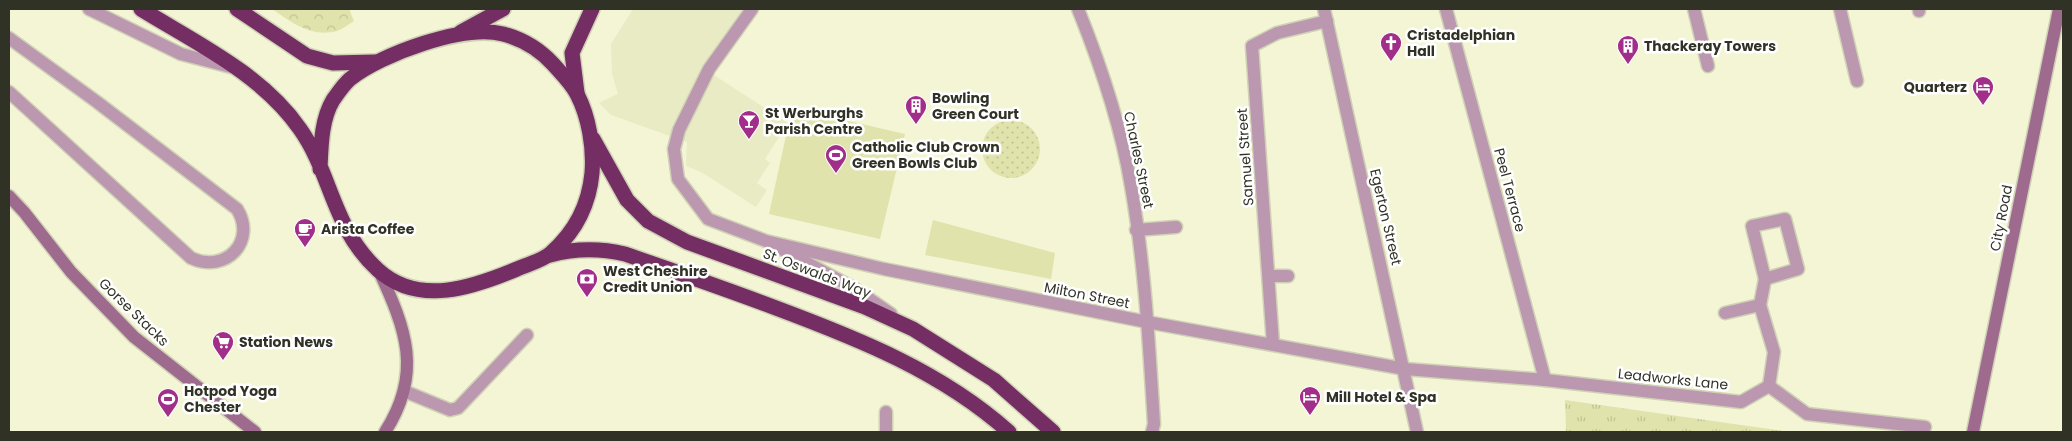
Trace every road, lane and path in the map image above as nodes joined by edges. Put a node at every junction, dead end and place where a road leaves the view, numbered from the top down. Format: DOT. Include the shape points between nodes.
graph roads {
  1 [pos="89,9"];
  2 [pos="141,9"];
  3 [pos="237,9"];
  4 [pos="503,9"];
  5 [pos="592,9"];
  6 [pos="752,9"];
  7 [pos="1078,9"];
  8 [pos="1446,9"];
  9 [pos="1694,9"];
  10 [pos="1840,9"];
  11 [pos="2059,9"];
  12 [pos="151,13"];
  13 [pos="1325,15"];
  14 [pos="460,32"];
  15 [pos="9,38"];
  16 [pos="375,62"];
  17 [pos="1708,66"];
  18 [pos="238,69"];
  19 [pos="1857,81"];
  20 [pos="9,92"];
  21 [pos="577,94"];
  22 [pos="590,132"];
  23 [pos="320,169"];
  24 [pos="9,196"];
  25 [pos="1176,227"];
  26 [pos="1136,230"];
  27 [pos="766,241"];
  28 [pos="549,256"];
  29 [pos="379,270"];
  30 [pos="1269,276"];
  31 [pos="1288,276"];
  32 [pos="1765,279"];
  33 [pos="1760,305"];
  34 [pos="1725,313"];
  35 [pos="1147,322"];
  36 [pos="913,329"];
  37 [pos="527,335"];
  38 [pos="1273,344"];
  39 [pos="1405,370"];
  40 [pos="1545,380"];
  41 [pos="1769,386"];
  42 [pos="404,391"];
  43 [pos="886,412"];
  44 [pos="1925,427"];
  45 [pos="255,432"];
  46 [pos="385,432"];
  47 [pos="886,432"];
  48 [pos="1009,432"];
  49 [pos="1053,432"];
  50 [pos="1152,432"];
  51 [pos="1418,432"];
  52 [pos="1972,432"];
  1 -- 18 [label="street" via="181,54"];
  2 -- 12 [label="highway"];
  3 -- 16 [label="highway" via="307,56 333,63"];
  4 -- 14 [label="highway"];
  5 -- 21 [label="highway" via="572,53"];
  6 -- 27 [label="street, Milton Street" via="709,69 678,130 674,149 678,179 708,219"];
  7 -- 26 [label="street, Charles Street" via="1098,59 1117,122 1132,187"];
  8 -- 40 [label="street, Peel Terrace"];
  9 -- 17 [label="street"];
  10 -- 19 [label="street"];
  11 -- 52 [label="street, City Road"];
  12 -- 18 [label="highway"];
  13 -- 30 [label="street, Samuel Street" via="1252,46"];
  13 -- 39 [label="street, Egerton Street"];
  14 -- 16 [label="highway"];
  14 -- 21 [label="highway" via="501,33 526,43 551,62"];
  15 -- 20 [label="street" via="236,208 243,222 240,244 228,257 211,264 191,258"];
  16 -- 23 [label="highway" via="348,80 332,103 321,137"];
  18 -- 23 [label="highway" via="280,105 301,130"];
  21 -- 22 [label="highway"];
  22 -- 28 [label="highway" via="593,161 590,189 582,216 568,237"];
  22 -- 36 [label="highway, St. Oswalds Way" via="627,200 648,221 688,242 865,307"];
  23 -- 29 [label="highway" via="346,230"];
  24 -- 45 [label="street, Gorse Stacks" via="71,272 134,337"];
  25 -- 26 [label="street"];
  26 -- 35 [label="street, Charles Street"];
  27 -- 35 [label="street, Milton Street" via="884,269"];
  27 -- 36 [label="street, Milton Street" via="852,287"];
  28 -- 29 [label="highway" via="479,285 450,291 400,284"];
  28 -- 48 [label="highway" via="570,250 594,249 625,254 835,330 886,352 944,384 973,402"];
  29 -- 42 [label="street" via="398,312 408,358"];
  30 -- 31 [label="street"];
  30 -- 38 [label="street, Samuel Street"];
  32 -- 32 [label="street" via="1752,226 1786,219 1798,269"];
  32 -- 33 [label="street"];
  33 -- 34 [label="street"];
  33 -- 41 [label="street" via="1774,352"];
  35 -- 38 [label="street, Milton Street"];
  35 -- 50 [label="street, Charles Street"];
  36 -- 49 [label="highway, St. Oswalds Way" via="994,380"];
  37 -- 42 [label="street" via="458,408 450,410"];
  38 -- 39 [label="street, Milton Street"];
  39 -- 40 [label="street, Leadworks Lane"];
  39 -- 51 [label="street, Egerton Street"];
  40 -- 41 [label="street, Leadworks Lane" via="1741,402"];
  41 -- 44 [label="street" via="1807,414"];
  42 -- 46 [label="street"];
  43 -- 47 [label="street"];
}
